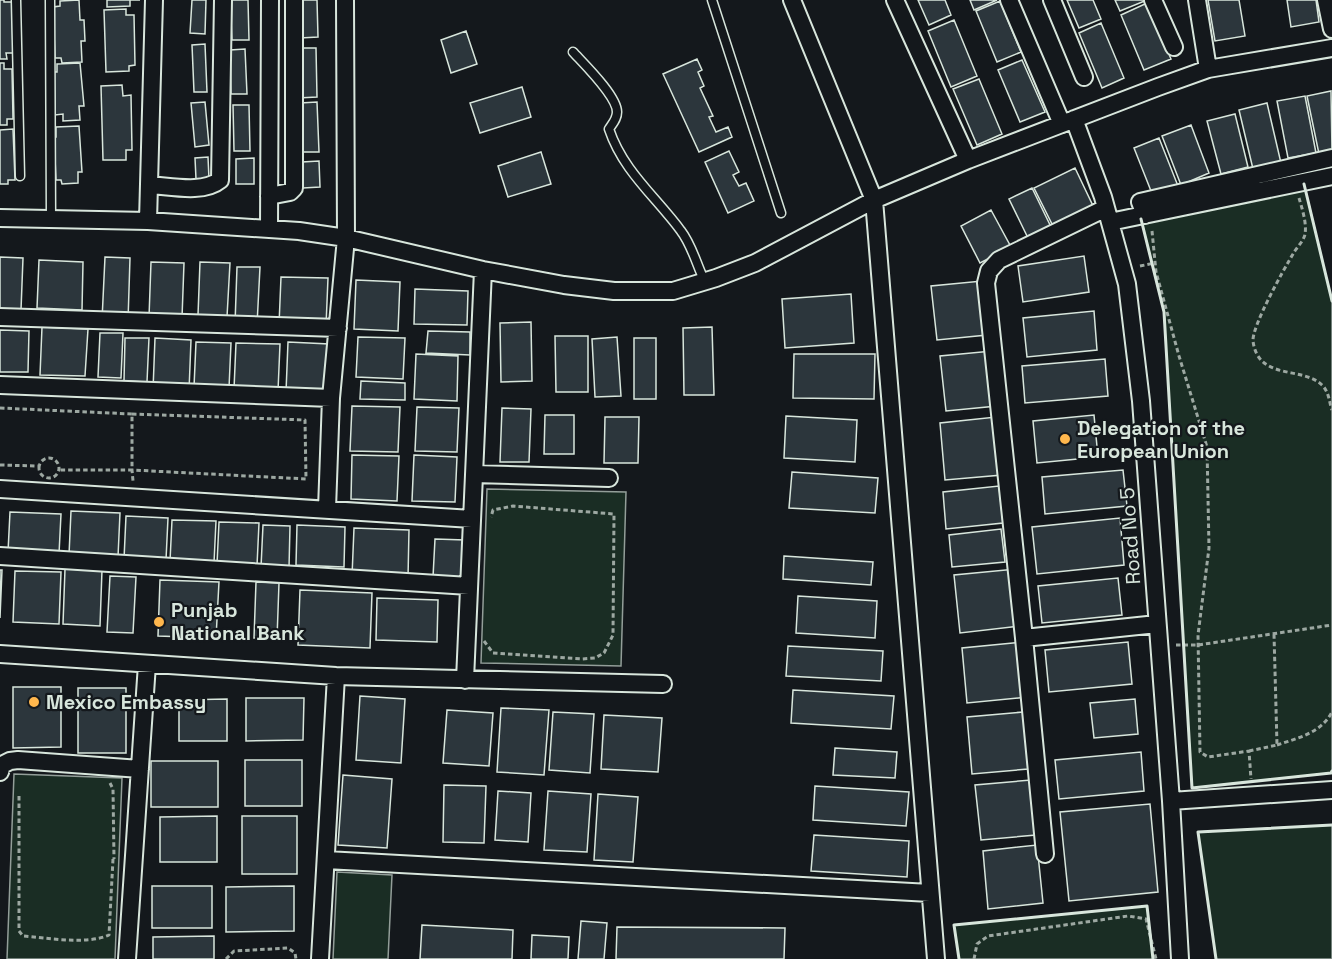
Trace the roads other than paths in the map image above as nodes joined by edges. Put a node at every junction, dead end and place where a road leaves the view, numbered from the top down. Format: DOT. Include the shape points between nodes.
graph roads {
  1 [pos="16,0"];
  2 [pos="50,0"];
  3 [pos="154,0"];
  4 [pos="223,0"];
  5 [pos="270,0"];
  6 [pos="294,0"];
  7 [pos="345,0"];
  8 [pos="712,0"];
  9 [pos="792,0"];
  10 [pos="895,0"];
  11 [pos="1009,0"];
  12 [pos="1053,0"];
  13 [pos="1153,0"];
  14 [pos="1197,0"];
  15 [pos="1326,0"];
  16 [pos="1332,29"];
  17 [pos="1174,47"];
  18 [pos="1332,48"];
  19 [pos="573,52"];
  20 [pos="1208,69"];
  21 [pos="1084,77"];
  22 [pos="1068,122"];
  23 [pos="1332,158"];
  24 [pos="968,160"];
  25 [pos="20,176"];
  26 [pos="1332,176"];
  27 [pos="149,185"];
  28 [pos="269,196"];
  29 [pos="874,200"];
  30 [pos="781,213"];
  31 [pos="1108,215"];
  32 [pos="0,218"];
  33 [pos="51,219"];
  34 [pos="1149,220"];
  35 [pos="148,221"];
  36 [pos="269,229"];
  37 [pos="345,247"];
  38 [pos="482,277"];
  39 [pos="705,282"];
  40 [pos="0,317"];
  41 [pos="338,328"];
  42 [pos="0,385"];
  43 [pos="331,398"];
  44 [pos="474,474"];
  45 [pos="609,478"];
  46 [pos="0,489"];
  47 [pos="327,509"];
  48 [pos="472,519"];
  49 [pos="0,556"];
  50 [pos="469,586"];
  51 [pos="1157,624"];
  52 [pos="1024,638"];
  53 [pos="0,654"];
  54 [pos="147,664"];
  55 [pos="336,676"];
  56 [pos="465,680"];
  57 [pos="663,684"];
  58 [pos="3,764"];
  59 [pos="140,769"];
  60 [pos="1332,790"];
  61 [pos="1171,801"];
  62 [pos="1046,854"];
  63 [pos="326,860"];
  64 [pos="930,893"];
  65 [pos="127,959"];
  66 [pos="320,959"];
  67 [pos="936,959"];
  68 [pos="1180,959"];
  1 -- 25 [label="lane"];
  2 -- 33 [label="lane"];
  3 -- 27 [label="street"];
  4 -- 27 [label="street" via="220,180 195,188"];
  5 -- 28 [label="street"];
  6 -- 28 [label="street" via="294,188"];
  7 -- 37 [label="street"];
  8 -- 30 [label="lane"];
  9 -- 29 [label="street"];
  10 -- 24 [label="street"];
  11 -- 22 [label="street, Road No 5"];
  12 -- 21 [label="street"];
  13 -- 17 [label="street"];
  14 -- 20 [label="street"];
  15 -- 16 [label="street"];
  18 -- 20 [label="street"];
  19 -- 39 [label="lane" via="608,93 617,109 609,129 613,141 643,188 682,232"];
  20 -- 22 [label="street"];
  22 -- 24 [label="street"];
  22 -- 31 [label="street, Road No 5"];
  23 -- 34 [label="street" via="1140,202"];
  24 -- 29 [label="street"];
  26 -- 34 [label="street"];
  27 -- 35 [label="street"];
  28 -- 36 [label="street"];
  29 -- 39 [label="street" via="755,262"];
  29 -- 64 [label="street"];
  31 -- 34 [label="street"];
  31 -- 51 [label="street, Road No 5" via="1127,284 1141,401"];
  31 -- 52 [label="street" via="999,260 989,271 986,283"];
  32 -- 33 [label="street"];
  33 -- 35 [label="street"];
  35 -- 36 [label="street"];
  36 -- 37 [label="street"];
  37 -- 38 [label="street"];
  37 -- 41 [label="street"];
  38 -- 39 [label="street" via="614,291 673,291"];
  38 -- 44 [label="street"];
  40 -- 41 [label="street"];
  41 -- 43 [label="street"];
  42 -- 43 [label="street"];
  43 -- 47 [label="street"];
  44 -- 45 [label="street"];
  44 -- 48 [label="street"];
  46 -- 47 [label="street"];
  47 -- 48 [label="street"];
  48 -- 50 [label="street"];
  49 -- 50 [label="street"];
  50 -- 56 [label="street"];
  51 -- 52 [label="street"];
  51 -- 61 [label="street, Road No 5"];
  52 -- 62 [label="street"];
  53 -- 54 [label="street"];
  54 -- 55 [label="street"];
  54 -- 59 [label="street"];
  55 -- 56 [label="street"];
  55 -- 63 [label="street"];
  56 -- 57 [label="street"];
  58 -- 59 [label="street"];
  59 -- 65 [label="street"];
  60 -- 61 [label="street"];
  61 -- 68 [label="street, Road No 5"];
  63 -- 64 [label="street"];
  63 -- 66 [label="street"];
  64 -- 67 [label="street"];
}
